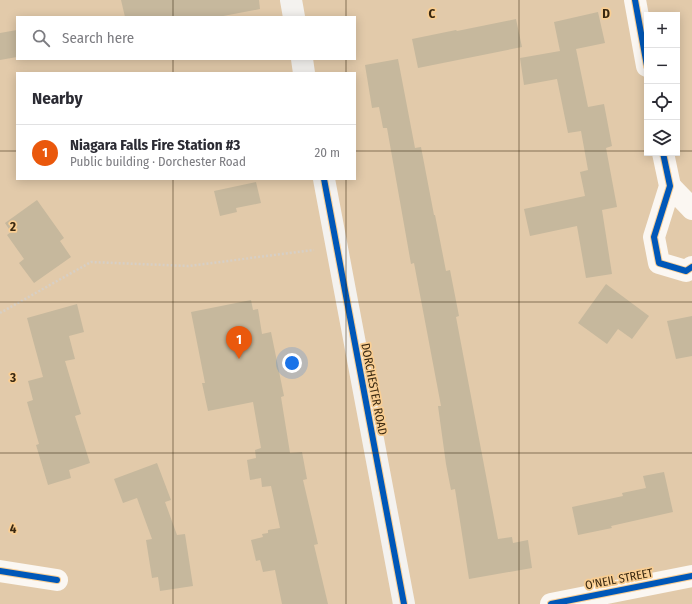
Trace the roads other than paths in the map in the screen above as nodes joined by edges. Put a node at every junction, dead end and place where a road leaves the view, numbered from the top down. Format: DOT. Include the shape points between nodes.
graph roads {
  1 [pos="291,0"];
  2 [pos="635,0"];
  3 [pos="294,16"];
  4 [pos="644,50"];
  5 [pos="302,60"];
  6 [pos="304,72"];
  7 [pos="664,156"];
  8 [pos="324,180"];
  9 [pos="670,186"];
  10 [pos="692,209"];
  11 [pos="692,267"];
  12 [pos="0,571"];
  13 [pos="692,576"];
  14 [pos="57,580"];
  15 [pos="404,604"];
  16 [pos="551,604"];
  1 -- 3 [label="main road"];
  2 -- 4 [label="street"];
  5 -- 6 [label="main road"];
  7 -- 9 [label="street"];
  8 -- 15 [label="main road, DORCHESTER ROAD"];
  9 -- 10 [label="street"];
  9 -- 11 [label="street" via="654,237 659,263 686,271"];
  12 -- 14 [label="street"];
  13 -- 16 [label="street, O'NEIL STREET"];
}
